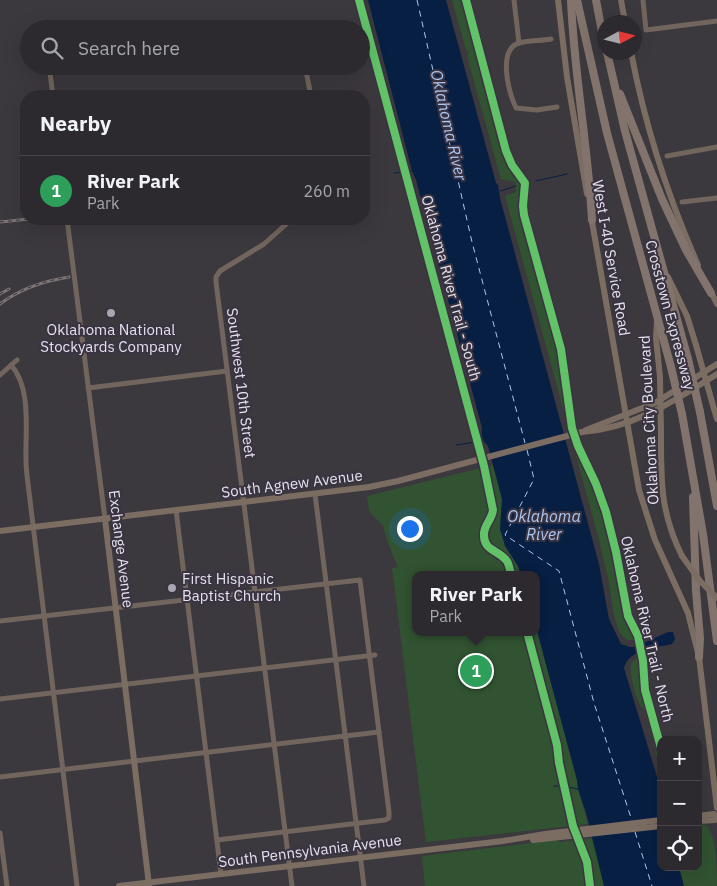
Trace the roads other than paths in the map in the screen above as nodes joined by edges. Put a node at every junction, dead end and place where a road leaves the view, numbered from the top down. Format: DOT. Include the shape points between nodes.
graph roads {
  1 [pos="514,0"];
  2 [pos="558,0"];
  3 [pos="571,0"];
  4 [pos="577,0"];
  5 [pos="596,0"];
  6 [pos="621,0"];
  7 [pos="642,0"];
  8 [pos="599,15"];
  9 [pos="624,15"];
  10 [pos="717,21"];
  11 [pos="551,39"];
  12 [pos="519,43"];
  13 [pos="609,60"];
  14 [pos="633,60"];
  15 [pos="610,67"];
  16 [pos="50,75"];
  17 [pos="306,75"];
  18 [pos="52,90"];
  19 [pos="310,90"];
  20 [pos="557,107"];
  21 [pos="717,147"];
  22 [pos="667,156"];
  23 [pos="717,198"];
  24 [pos="682,202"];
  25 [pos="592,220"];
  26 [pos="68,225"];
  27 [pos="285,225"];
  28 [pos="663,266"];
  29 [pos="711,293"];
  30 [pos="717,304"];
  31 [pos="658,315"];
  32 [pos="16,360"];
  33 [pos="717,364"];
  34 [pos="11,365"];
  35 [pos="227,371"];
  36 [pos="717,374"];
  37 [pos="0,375"];
  38 [pos="88,388"];
  39 [pos="625,415"];
  40 [pos="717,419"];
  41 [pos="626,424"];
  42 [pos="600,427"];
  43 [pos="613,428"];
  44 [pos="629,439"];
  45 [pos="692,465"];
  46 [pos="315,494"];
  47 [pos="244,502"];
  48 [pos="717,506"];
  49 [pos="176,510"];
  50 [pos="104,519"];
  51 [pos="33,527"];
  52 [pos="0,531"];
  53 [pos="326,584"];
  54 [pos="255,592"];
  55 [pos="717,598"];
  56 [pos="187,599"];
  57 [pos="116,608"];
  58 [pos="44,616"];
  59 [pos="0,621"];
  60 [pos="717,641"];
  61 [pos="368,655"];
  62 [pos="375,655"];
  63 [pos="700,657"];
  64 [pos="336,660"];
  65 [pos="265,668"];
  66 [pos="197,676"];
  67 [pos="125,684"];
  68 [pos="53,692"];
  69 [pos="0,699"];
  70 [pos="379,732"];
  71 [pos="345,737"];
  72 [pos="275,745"];
  73 [pos="206,753"];
  74 [pos="134,761"];
  75 [pos="63,770"];
  76 [pos="0,777"];
  77 [pos="717,808"];
  78 [pos="717,816"];
  79 [pos="702,818"];
  80 [pos="657,821"];
  81 [pos="356,824"];
  82 [pos="657,826"];
  83 [pos="0,832"];
  84 [pos="286,832"];
  85 [pos="556,835"];
  86 [pos="217,840"];
  87 [pos="360,858"];
  88 [pos="290,866"];
  89 [pos="221,874"];
  90 [pos="135,885"];
  91 [pos="151,885"];
  92 [pos="6,886"];
  93 [pos="77,886"];
  94 [pos="119,886"];
  95 [pos="292,886"];
  96 [pos="364,886"];
  1 -- 12 [label="street"];
  2 -- 25 [label="main road, West I-40 Service Road"];
  3 -- 25 [label="highway"];
  4 -- 31 [label="highway, Crosstown Expressway" via="607,133"];
  5 -- 8 [label="highway"];
  6 -- 9 [label="main road"];
  7 -- 10 [label="street" via="646,30"];
  11 -- 12 [label="street"];
  12 -- 20 [label="street" via="508,52 506,62 516,108 537,110"];
  13 -- 15 [label="highway, Crosstown Expressway"];
  14 -- 29 [label="main road" via="662,172"];
  15 -- 28 [label="highway, Crosstown Expressway"];
  15 -- 29 [label="highway" via="662,200"];
  16 -- 18 [label="street"];
  17 -- 19 [label="street"];
  21 -- 22 [label="street"];
  23 -- 24 [label="street"];
  25 -- 39 [label="main road, West I-40 Service Road"];
  26 -- 38 [label="street, Exchange Avenue"];
  27 -- 35 [label="street, Southwest 10th Street" via="216,277"];
  28 -- 40 [label="main road, bridge" via="687,316"];
  28 -- 48 [label="highway, Crosstown Expressway, bridge" via="700,412"];
  29 -- 30 [label="main road"];
  31 -- 45 [label="highway, Crosstown Expressway, bridge"];
  31 -- 55 [label="main road, Oklahoma City Boulevard, bridge" via="656,338 664,506 682,556"];
  32 -- 34 [label="street"];
  33 -- 39 [label="main road, South Agnew Avenue" via="672,394"];
  34 -- 37 [label="street"];
  34 -- 51 [label="street" via="18,374 24,395"];
  35 -- 38 [label="street"];
  35 -- 47 [label="street, Southwest 10th Street"];
  36 -- 41 [label="main road, South Agnew Avenue" via="667,406"];
  38 -- 50 [label="street, Exchange Avenue"];
  39 -- 41 [label="main road, West I-40 Service Road"];
  39 -- 42 [label="main road, South Agnew Avenue"];
  41 -- 43 [label="main road, South Agnew Avenue"];
  41 -- 44 [label="main road, West I-40 Service Road"];
  42 -- 43 [label="main road, South Agnew Avenue"];
  42 -- 46 [label="main road, South Agnew Avenue" via="383,485"];
  43 -- 44 [label="main road" via="622,431"];
  44 -- 63 [label="main road, West I-40 Service Road" via="643,507 691,622"];
  45 -- 60 [label="highway, Crosstown Expressway"];
  45 -- 63 [label="highway"];
  46 -- 47 [label="main road, South Agnew Avenue"];
  46 -- 53 [label="street"];
  47 -- 49 [label="main road, South Agnew Avenue"];
  47 -- 54 [label="street, Southwest 10th Street"];
  49 -- 50 [label="main road, South Agnew Avenue"];
  49 -- 56 [label="street"];
  50 -- 51 [label="main road, South Agnew Avenue"];
  50 -- 57 [label="main road, Exchange Avenue"];
  51 -- 52 [label="main road, South Agnew Avenue"];
  51 -- 58 [label="street"];
  53 -- 54 [label="street"];
  53 -- 61 [label="street" via="360,580"];
  53 -- 64 [label="street"];
  54 -- 56 [label="street"];
  54 -- 65 [label="street, Southwest 10th Street"];
  56 -- 57 [label="street"];
  56 -- 66 [label="street"];
  57 -- 58 [label="street"];
  57 -- 67 [label="main road, Exchange Avenue"];
  58 -- 59 [label="street"];
  58 -- 68 [label="street"];
  61 -- 62 [label="street"];
  61 -- 64 [label="street"];
  61 -- 70 [label="street"];
  63 -- 77 [label="main road, West I-40 Service Road"];
  64 -- 65 [label="street"];
  64 -- 71 [label="street"];
  65 -- 66 [label="street"];
  65 -- 72 [label="street, Southwest 10th Street"];
  66 -- 67 [label="street"];
  66 -- 73 [label="street"];
  67 -- 68 [label="street"];
  67 -- 74 [label="main road, Exchange Avenue"];
  68 -- 69 [label="street"];
  68 -- 75 [label="street"];
  70 -- 71 [label="street"];
  70 -- 81 [label="street" via="389,817"];
  71 -- 72 [label="street"];
  71 -- 81 [label="street"];
  72 -- 73 [label="street"];
  72 -- 84 [label="street, Southwest 10th Street"];
  73 -- 74 [label="street"];
  73 -- 86 [label="street"];
  74 -- 75 [label="street"];
  74 -- 91 [label="main road, Exchange Avenue"];
  75 -- 76 [label="street"];
  75 -- 93 [label="street"];
  78 -- 79 [label="main road" via="715,820"];
  80 -- 85 [label="main road, South Pennsylvania Avenue"];
  81 -- 84 [label="street"];
  81 -- 87 [label="street"];
  82 -- 85 [label="main road, South Pennsylvania Avenue"];
  83 -- 92 [label="street"];
  84 -- 86 [label="street"];
  84 -- 88 [label="street, Southwest 10th Street"];
  85 -- 87 [label="main road, South Pennsylvania Avenue"];
  86 -- 89 [label="street"];
  87 -- 88 [label="main road, South Pennsylvania Avenue"];
  87 -- 96 [label="street"];
  88 -- 89 [label="main road, South Pennsylvania Avenue"];
  88 -- 95 [label="street, Southwest 10th Street"];
  89 -- 91 [label="main road, South Pennsylvania Avenue"];
  90 -- 91 [label="main road, South Pennsylvania Avenue"];
  90 -- 94 [label="main road, South Pennsylvania Avenue"];
}
